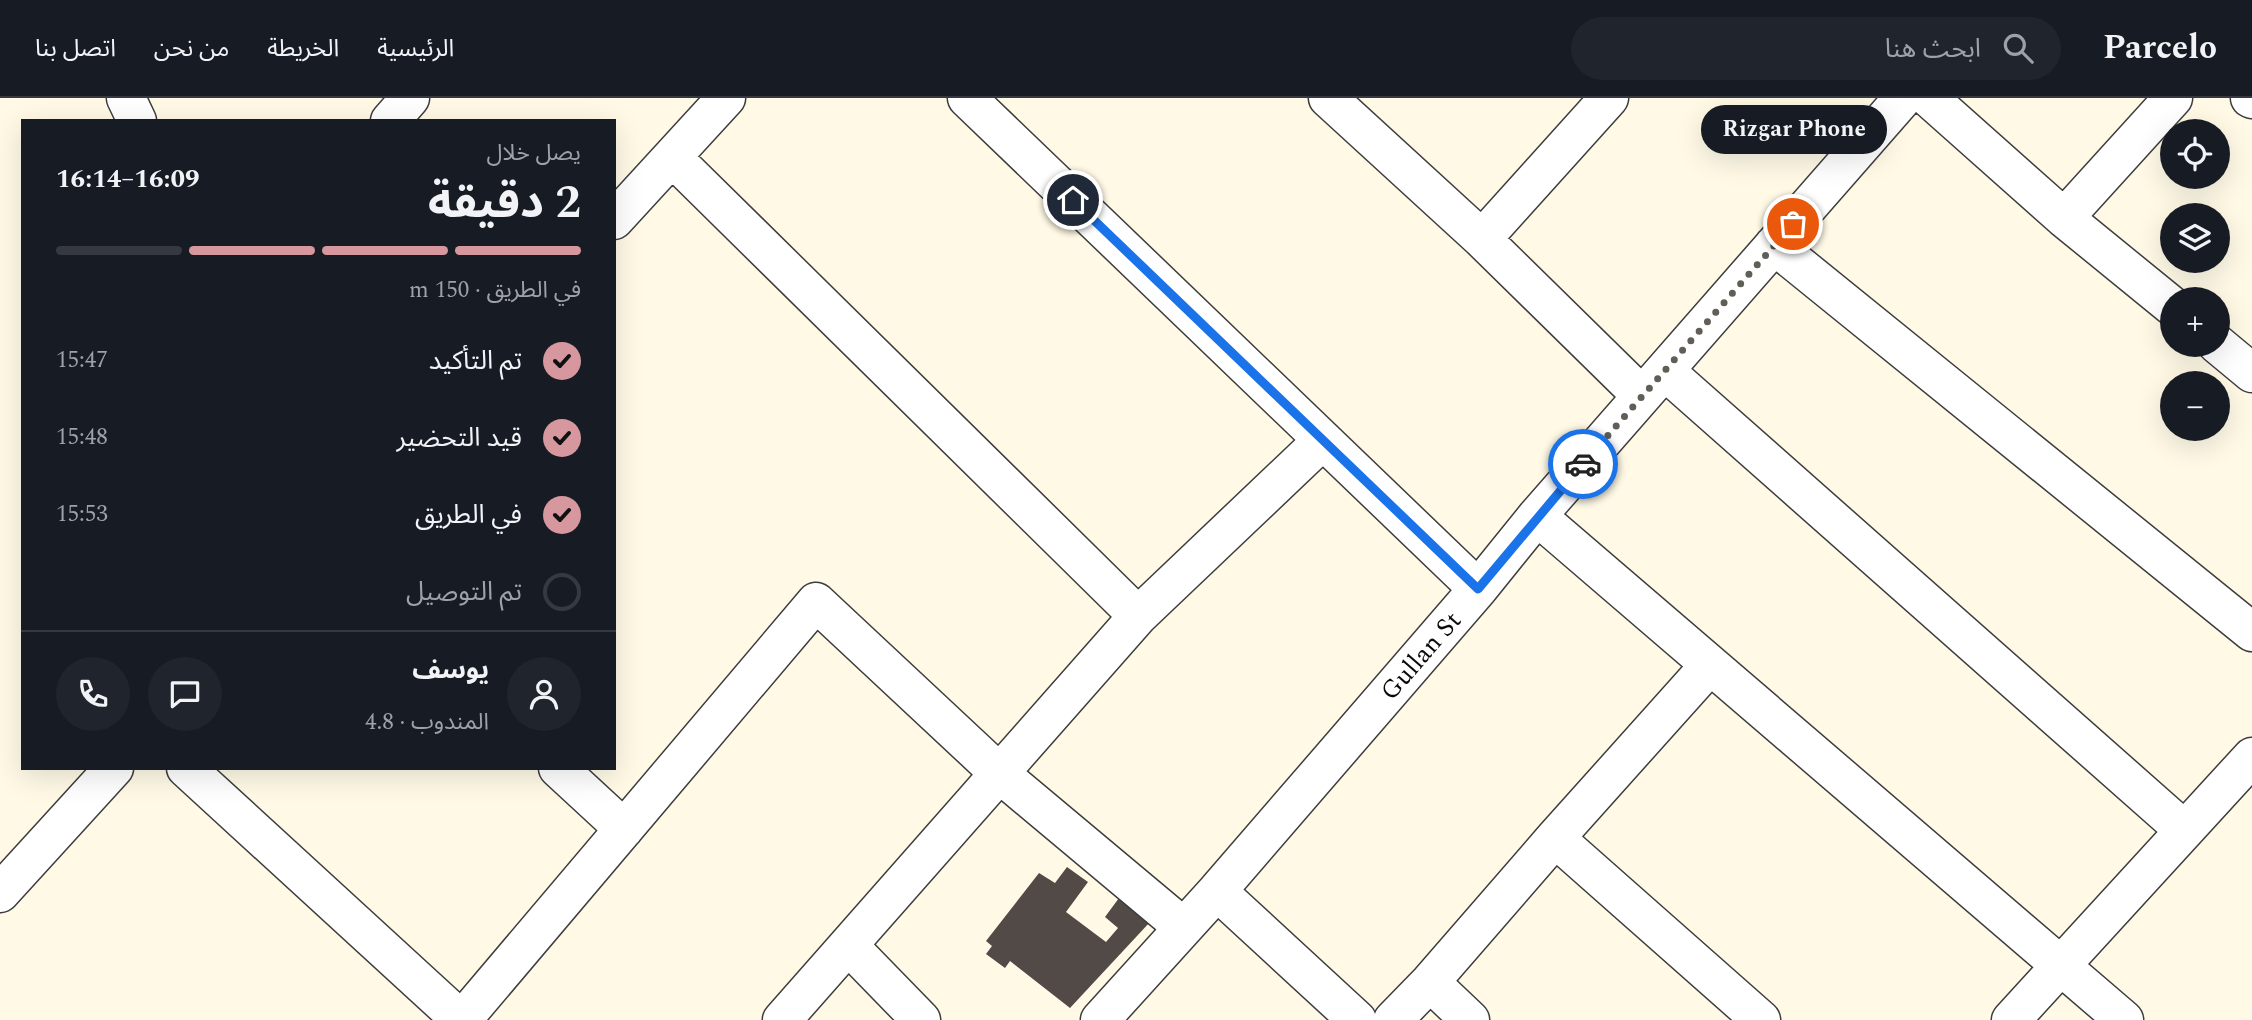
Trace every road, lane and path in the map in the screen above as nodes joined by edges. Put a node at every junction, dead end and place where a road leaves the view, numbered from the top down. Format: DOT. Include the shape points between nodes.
graph roads {
  1 [pos="126,98"];
  2 [pos="410,98"];
  3 [pos="726,98"];
  4 [pos="1328,98"];
  5 [pos="1609,98"];
  6 [pos="1903,98"];
  7 [pos="1929,98"];
  8 [pos="2173,98"];
  9 [pos="976,101"];
  10 [pos="135,119"];
  11 [pos="392,119"];
  12 [pos="672,157"];
  13 [pos="616,218"];
  14 [pos="2064,218"];
  15 [pos="1482,239"];
  16 [pos="1774,245"];
  17 [pos="2160,296"];
  18 [pos="2230,355"];
  19 [pos="2252,373"];
  20 [pos="1653,384"];
  21 [pos="1323,440"];
  22 [pos="1537,516"];
  23 [pos="1478,589"];
  24 [pos="1138,615"];
  25 [pos="2252,632"];
  26 [pos="1710,665"];
  27 [pos="2252,757"];
  28 [pos="112,770"];
  29 [pos="188,770"];
  30 [pos="560,770"];
  31 [pos="999,773"];
  32 [pos="624,829"];
  33 [pos="2185,831"];
  34 [pos="1555,838"];
  35 [pos="1217,891"];
  36 [pos="0,893"];
  37 [pos="1183,927"];
  38 [pos="848,945"];
  39 [pos="2061,965"];
  40 [pos="1430,982"];
  41 [pos="461,1020"];
  42 [pos="782,1020"];
  43 [pos="921,1020"];
  44 [pos="1100,1020"];
  45 [pos="1357,1020"];
  46 [pos="1393,1020"];
  47 [pos="1470,1020"];
  48 [pos="1761,1020"];
  49 [pos="2011,1020"];
  50 [pos="2124,1020"];
  1 -- 10 [label="street"];
  2 -- 11 [label="street"];
  3 -- 12 [label="street"];
  4 -- 15 [label="street"];
  5 -- 15 [label="street"];
  6 -- 16 [label="street, Gullan St"];
  7 -- 14 [label="street"];
  8 -- 14 [label="street"];
  9 -- 21 [label="street"];
  12 -- 13 [label="street"];
  12 -- 24 [label="street"];
  14 -- 17 [label="street"];
  15 -- 20 [label="street"];
  16 -- 20 [label="street, Gullan St"];
  16 -- 25 [label="street"];
  18 -- 19 [label="street"];
  20 -- 22 [label="street, Gullan St"];
  20 -- 33 [label="street"];
  21 -- 23 [label="street"];
  21 -- 24 [label="street"];
  22 -- 23 [label="street, Gullan St"];
  22 -- 26 [label="street"];
  23 -- 35 [label="street, Gullan St"];
  24 -- 31 [label="street"];
  26 -- 34 [label="street"];
  26 -- 39 [label="street"];
  27 -- 33 [label="street"];
  28 -- 36 [label="street"];
  29 -- 41 [label="street"];
  30 -- 32 [label="street"];
  31 -- 32 [label="street" via="816,603"];
  31 -- 37 [label="street"];
  31 -- 38 [label="street"];
  32 -- 41 [label="street"];
  33 -- 39 [label="street"];
  34 -- 40 [label="street"];
  34 -- 48 [label="street"];
  35 -- 37 [label="street, Gullan St"];
  35 -- 45 [label="street"];
  37 -- 44 [label="street, Gullan St"];
  38 -- 42 [label="street"];
  38 -- 43 [label="street"];
  39 -- 49 [label="street"];
  39 -- 50 [label="street"];
  40 -- 46 [label="street"];
  40 -- 47 [label="street"];
}
